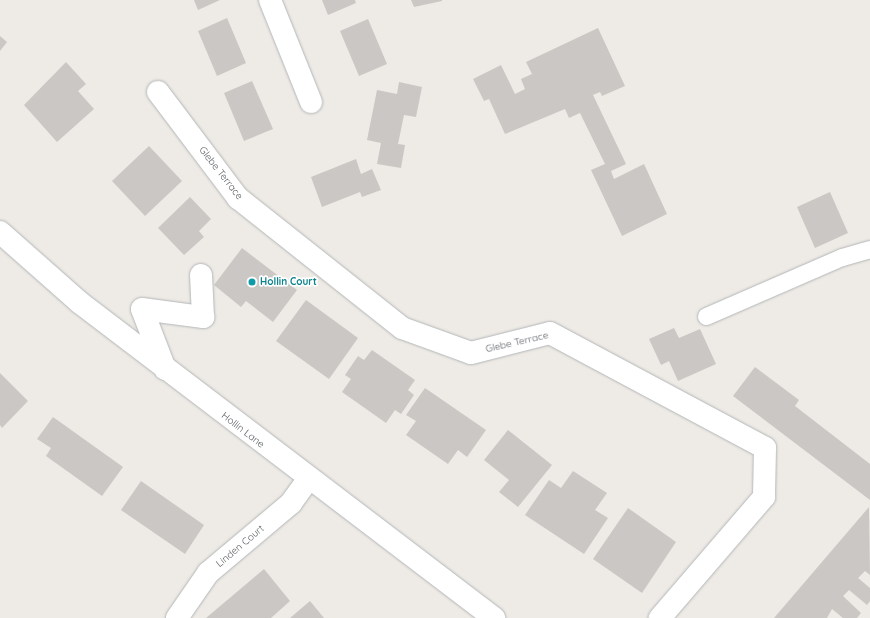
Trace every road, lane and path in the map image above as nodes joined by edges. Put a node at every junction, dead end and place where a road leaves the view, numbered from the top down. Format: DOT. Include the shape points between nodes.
graph roads {
  1 [pos="270,0"];
  2 [pos="158,92"];
  3 [pos="311,102"];
  4 [pos="0,232"];
  5 [pos="870,249"];
  6 [pos="201,275"];
  7 [pos="706,316"];
  8 [pos="164,369"];
  9 [pos="308,480"];
  10 [pos="177,618"];
  11 [pos="494,618"];
  12 [pos="660,618"];
  1 -- 3 [label="street"];
  2 -- 12 [label="street, Glebe Terrace" via="238,198 402,328 471,353 550,333 765,448 764,498"];
  4 -- 8 [label="street, Hollin Lane" via="79,302"];
  5 -- 7 [label="lane" via="842,257"];
  6 -- 8 [label="street" via="204,317 142,310"];
  8 -- 9 [label="street, Hollin Lane"];
  9 -- 10 [label="street, Linden Court" via="291,503 208,573"];
  9 -- 11 [label="street, Hollin Lane"];
}
